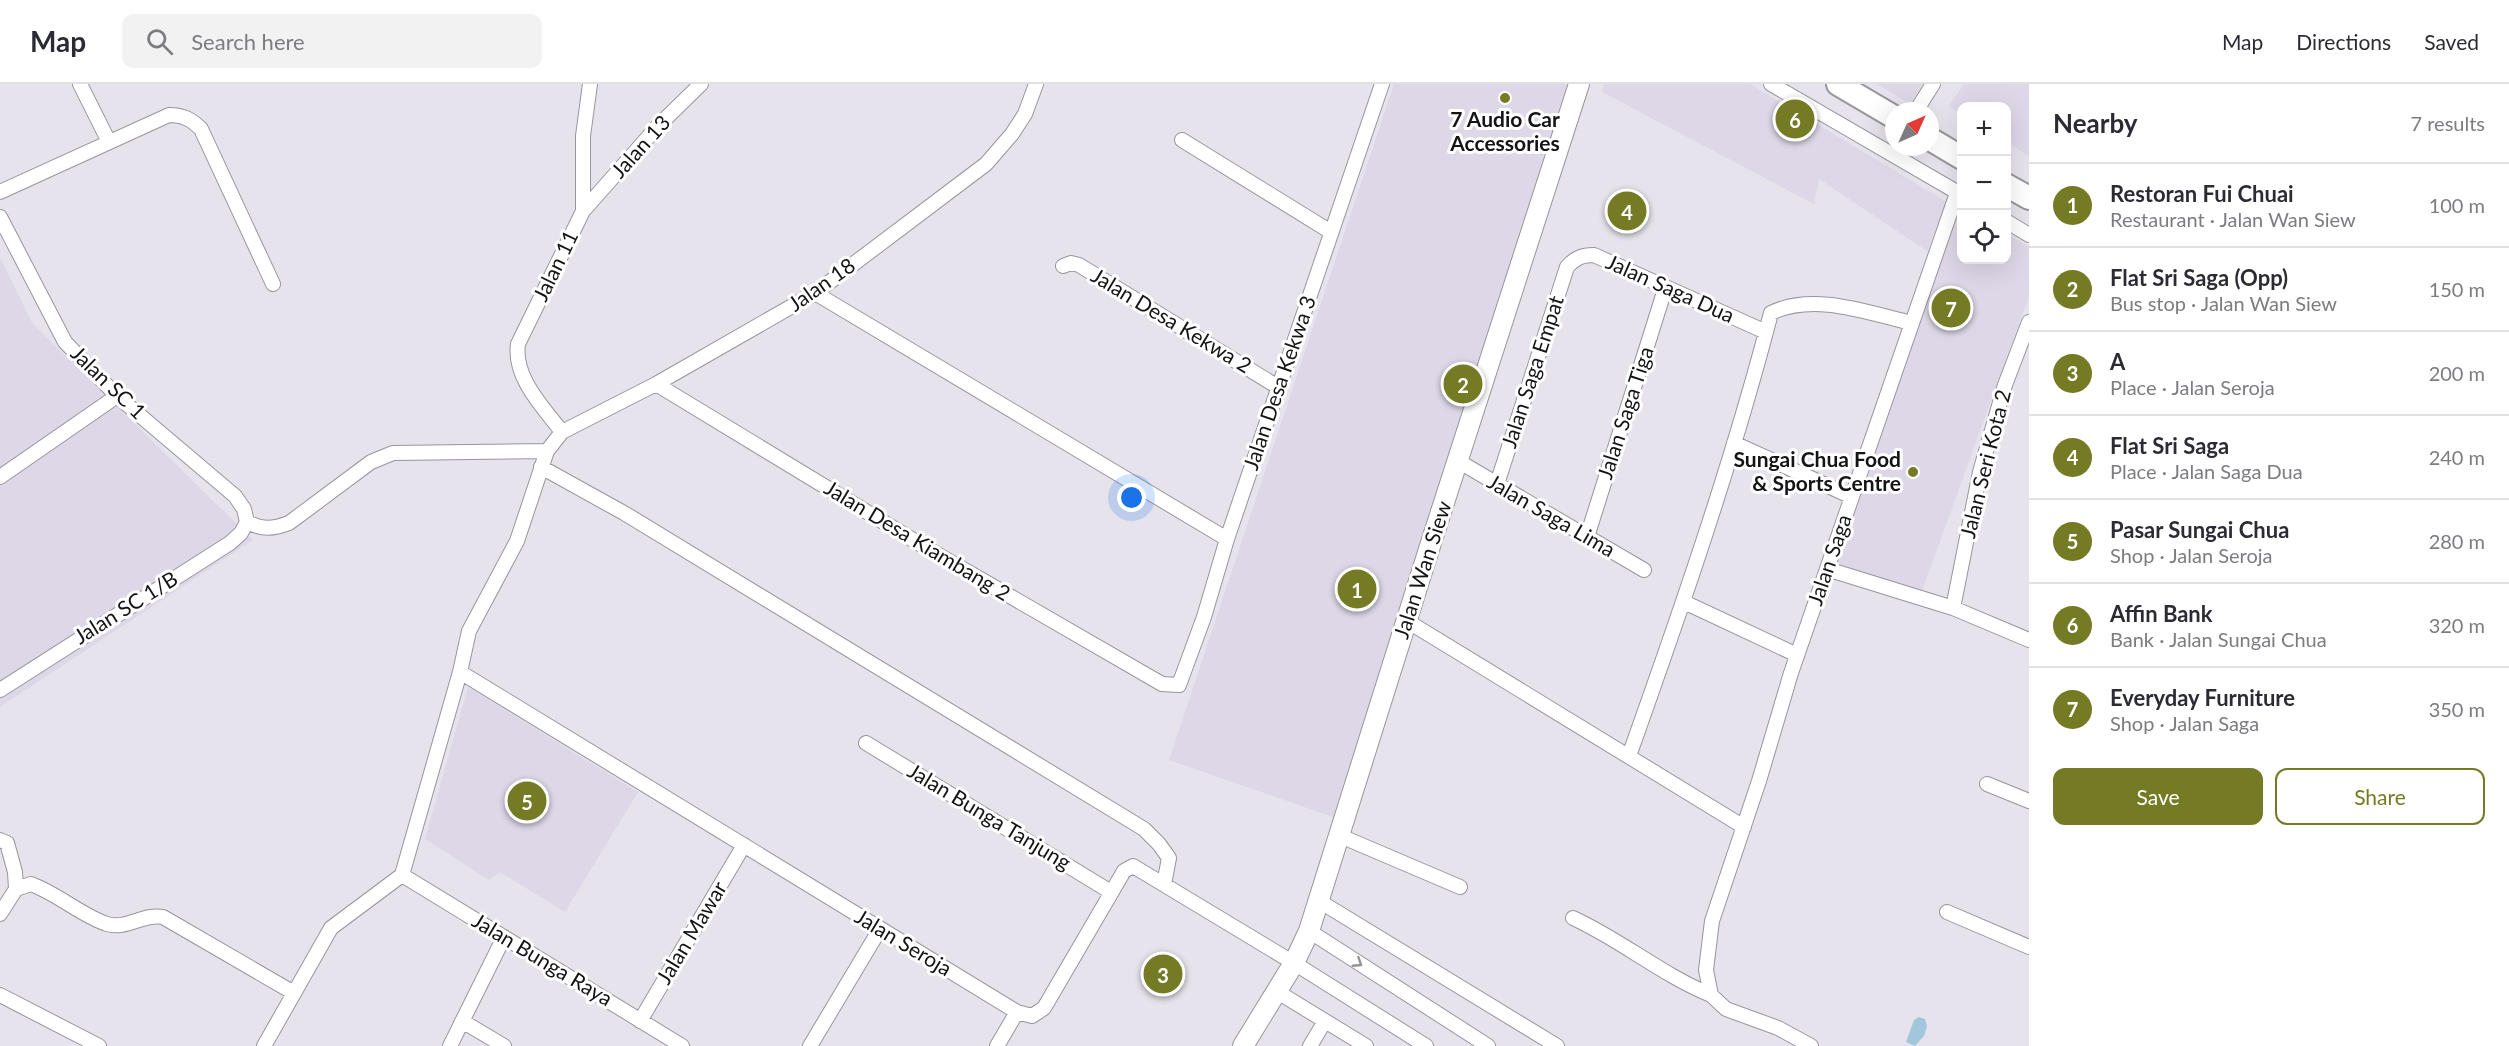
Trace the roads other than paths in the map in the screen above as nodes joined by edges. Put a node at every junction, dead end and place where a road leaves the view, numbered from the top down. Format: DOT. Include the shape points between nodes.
graph roads {
  1 [pos="80,84"];
  2 [pos="590,84"];
  3 [pos="701,84"];
  4 [pos="1036,84"];
  5 [pos="1382,84"];
  6 [pos="1579,84"];
  7 [pos="1771,84"];
  8 [pos="1838,84"];
  9 [pos="1933,84"];
  10 [pos="1922,102"];
  11 [pos="1885,112"];
  12 [pos="1182,140"];
  13 [pos="109,142"];
  14 [pos="1939,144"];
  15 [pos="1959,156"];
  16 [pos="2011,187"];
  17 [pos="0,192"];
  18 [pos="1957,193"];
  19 [pos="2029,198"];
  20 [pos="1957,199"];
  21 [pos="583,211"];
  22 [pos="0,217"];
  23 [pos="2011,224"];
  24 [pos="1331,232"];
  25 [pos="2029,235"];
  26 [pos="1573,260"];
  27 [pos="1063,266"];
  28 [pos="273,284"];
  29 [pos="1665,289"];
  30 [pos="814,292"];
  31 [pos="2029,322"];
  32 [pos="1912,323"];
  33 [pos="1766,332"];
  34 [pos="656,384"];
  35 [pos="1278,387"];
  36 [pos="117,396"];
  37 [pos="562,432"];
  38 [pos="1734,443"];
  39 [pos="547,452"];
  40 [pos="1458,461"];
  41 [pos="542,467"];
  42 [pos="0,477"];
  43 [pos="1497,484"];
  44 [pos="1852,497"];
  45 [pos="247,522"];
  46 [pos="1587,537"];
  47 [pos="1227,539"];
  48 [pos="1827,569"];
  49 [pos="1644,570"];
  50 [pos="1684,602"];
  51 [pos="1953,608"];
  52 [pos="1407,621"];
  53 [pos="2029,640"];
  54 [pos="1797,655"];
  55 [pos="460,672"];
  56 [pos="1181,682"];
  57 [pos="0,690"];
  58 [pos="866,743"];
  59 [pos="1629,756"];
  60 [pos="1988,784"];
  61 [pos="2029,801"];
  62 [pos="1744,827"];
  63 [pos="1338,835"];
  64 [pos="0,840"];
  65 [pos="744,845"];
  66 [pos="402,875"];
  67 [pos="1164,884"];
  68 [pos="1460,888"];
  69 [pos="16,889"];
  70 [pos="1111,892"];
  71 [pos="1319,902"];
  72 [pos="1947,912"];
  73 [pos="0,914"];
  74 [pos="1573,918"];
  75 [pos="880,929"];
  76 [pos="1308,932"];
  77 [pos="504,937"];
  78 [pos="2029,947"];
  79 [pos="1294,963"];
  80 [pos="1276,991"];
  81 [pos="294,993"];
  82 [pos="0,995"];
  83 [pos="1711,995"];
  84 [pos="1017,1012"];
  85 [pos="462,1021"];
  86 [pos="640,1021"];
  87 [pos="1325,1021"];
  88 [pos="1809,1045"];
  89 [pos="99,1046"];
  90 [pos="264,1046"];
  91 [pos="450,1046"];
  92 [pos="504,1046"];
  93 [pos="682,1046"];
  94 [pos="810,1046"];
  95 [pos="997,1046"];
  96 [pos="1243,1046"];
  97 [pos="1310,1046"];
  98 [pos="1366,1046"];
  99 [pos="1426,1046"];
  100 [pos="1488,1046"];
  101 [pos="1557,1046"];
  1 -- 13 [label="street"];
  2 -- 21 [label="street, Jalan 11" via="583,136"];
  3 -- 21 [label="street, Jalan 13"];
  4 -- 30 [label="street, Jalan 18" via="1025,114 986,164"];
  5 -- 24 [label="street, Jalan Desa Kekwa 3"];
  6 -- 40 [label="street, Jalan Wan Siew"];
  7 -- 18 [label="street"];
  8 -- 11 [label="main road"];
  9 -- 10 [label="street"];
  12 -- 24 [label="street"];
  13 -- 17 [label="street"];
  13 -- 28 [label="street" via="169,114 192,120 201,129"];
  14 -- 15 [label="main road"];
  16 -- 19 [label="main road"];
  20 -- 32 [label="street, Jalan Saga"];
  21 -- 37 [label="street, Jalan 11" via="518,344 516,357 519,371"];
  22 -- 36 [label="street, Jalan SC 1" via="65,342"];
  23 -- 25 [label="street"];
  24 -- 35 [label="street, Jalan Desa Kekwa 3"];
  26 -- 29 [label="street, Jalan Saga Dua" via="1594,255"];
  26 -- 43 [label="street, Jalan Saga Empat" via="1567,267"];
  27 -- 35 [label="street, Jalan Desa Kekwa 2" via="1079,264"];
  29 -- 33 [label="street, Jalan Saga Dua"];
  29 -- 46 [label="street, Jalan Saga Tiga"];
  30 -- 34 [label="street, Jalan 18"];
  30 -- 47 [label="street"];
  31 -- 51 [label="street, Jalan Seri Kota 2" via="2005,385 1980,472"];
  32 -- 33 [label="street" via="1846,308 1799,304 1771,313"];
  32 -- 44 [label="street, Jalan Saga"];
  33 -- 38 [label="street"];
  34 -- 37 [label="street, Jalan 18"];
  34 -- 56 [label="street, Jalan Desa Kiambang 2" via="918,543 1162,684"];
  35 -- 47 [label="street, Jalan Desa Kekwa 3"];
  36 -- 42 [label="street"];
  36 -- 45 [label="street, Jalan SC 1" via="236,496"];
  37 -- 39 [label="street"];
  38 -- 44 [label="street"];
  38 -- 50 [label="street"];
  39 -- 41 [label="street"];
  39 -- 45 [label="street" via="393,453 371,462 289,523 260,528"];
  40 -- 43 [label="street, Jalan Saga Lima"];
  40 -- 52 [label="street, Jalan Wan Siew"];
  41 -- 55 [label="street" via="517,541 468,631"];
  41 -- 67 [label="street" via="1144,830 1169,858"];
  43 -- 46 [label="street, Jalan Saga Lima"];
  44 -- 48 [label="street, Jalan Saga"];
  45 -- 57 [label="street, Jalan SC 1/B" via="230,543"];
  46 -- 49 [label="street, Jalan Saga Lima"];
  47 -- 56 [label="street, Jalan Desa Kekwa 3"];
  48 -- 51 [label="street"];
  48 -- 54 [label="street, Jalan Saga"];
  50 -- 54 [label="street"];
  50 -- 59 [label="street"];
  51 -- 53 [label="street"];
  52 -- 59 [label="street"];
  52 -- 63 [label="street, Jalan Wan Siew"];
  54 -- 62 [label="street, Jalan Saga"];
  55 -- 65 [label="street, Jalan Seroja"];
  55 -- 66 [label="street"];
  58 -- 70 [label="street, Jalan Bunga Tanjung"];
  59 -- 62 [label="street"];
  60 -- 61 [label="street"];
  62 -- 83 [label="street, Jalan Saga" via="1712,921 1706,970"];
  63 -- 68 [label="street"];
  63 -- 71 [label="street, Jalan Wan Siew"];
  64 -- 69 [label="street" via="7,843"];
  65 -- 75 [label="street, Jalan Seroja"];
  65 -- 86 [label="street, Jalan Mawar"];
  66 -- 77 [label="street, Jalan Bunga Raya"];
  66 -- 81 [label="street" via="331,928"];
  67 -- 70 [label="street" via="1133,866"];
  67 -- 79 [label="street"];
  69 -- 73 [label="street"];
  69 -- 81 [label="street" via="31,884 108,924 163,917"];
  70 -- 84 [label="street" via="1044,1008 1032,1016"];
  71 -- 76 [label="street, Jalan Wan Siew"];
  71 -- 101 [label="street"];
  72 -- 78 [label="street"];
  74 -- 83 [label="street"];
  75 -- 84 [label="street, Jalan Seroja"];
  75 -- 94 [label="street"];
  76 -- 79 [label="street, Jalan Wan Siew"];
  76 -- 100 [label="street, one-way"];
  77 -- 85 [label="street"];
  77 -- 86 [label="street, Jalan Bunga Raya"];
  79 -- 80 [label="street, Jalan Wan Siew"];
  79 -- 99 [label="street"];
  80 -- 87 [label="street"];
  80 -- 96 [label="street, Jalan Wan Siew"];
  81 -- 90 [label="street"];
  82 -- 89 [label="street"];
  83 -- 88 [label="street" via="1726,1009 1778,1028"];
  84 -- 95 [label="street"];
  85 -- 91 [label="street"];
  85 -- 92 [label="street"];
  86 -- 93 [label="street, Jalan Bunga Raya"];
  87 -- 97 [label="street"];
  87 -- 98 [label="street"];
}
